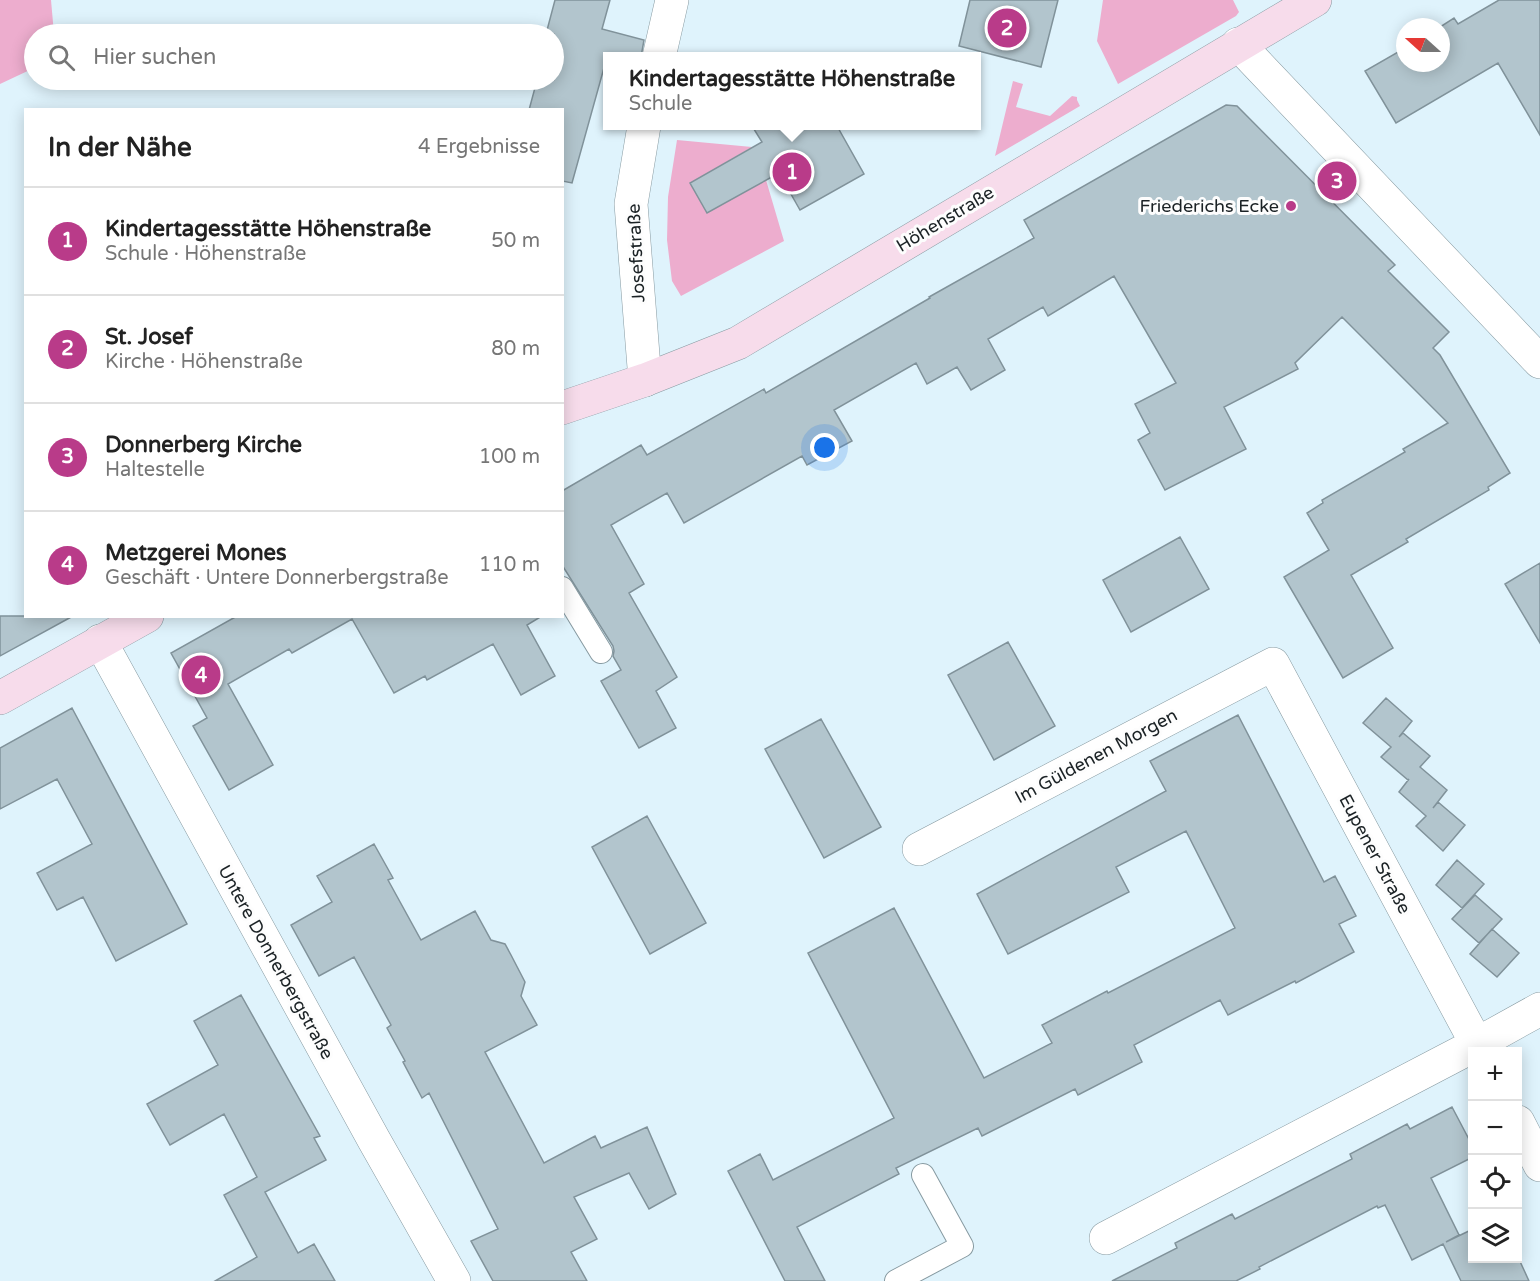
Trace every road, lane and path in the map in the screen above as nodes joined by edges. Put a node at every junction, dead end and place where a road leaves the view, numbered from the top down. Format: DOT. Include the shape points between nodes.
graph roads {
  1 [pos="672,0"];
  2 [pos="1315,0"];
  3 [pos="1238,44"];
  4 [pos="660,52"];
  5 [pos="643,130"];
  6 [pos="1540,362"];
  7 [pos="645,380"];
  8 [pos="564,407"];
  9 [pos="564,591"];
  10 [pos="143,618"];
  11 [pos="100,641"];
  12 [pos="601,652"];
  13 [pos="1274,664"];
  14 [pos="0,698"];
  15 [pos="919,849"];
  16 [pos="1540,1009"];
  17 [pos="1478,1047"];
  18 [pos="1481,1047"];
  19 [pos="1468,1054"];
  20 [pos="1522,1130"];
  21 [pos="1540,1165"];
  22 [pos="923,1175"];
  23 [pos="1106,1238"];
  24 [pos="454,1281"];
  25 [pos="896,1281"];
  1 -- 4 [label="street"];
  2 -- 3 [label="street, Höhenstraße"];
  3 -- 6 [label="street"];
  3 -- 7 [label="street, Höhenstraße" via="738,343"];
  5 -- 7 [label="street, Josefstraße" via="631,204"];
  7 -- 8 [label="street, Höhenstraße"];
  9 -- 12 [label="lane"];
  10 -- 11 [label="street"];
  11 -- 14 [label="street"];
  11 -- 24 [label="street, Untere Donnerbergstraße"];
  13 -- 15 [label="street, Im Güldenen Morgen"];
  13 -- 17 [label="street, Eupener Straße"];
  16 -- 18 [label="street"];
  19 -- 23 [label="street"];
  20 -- 21 [label="street"];
  22 -- 25 [label="lane" via="962,1246"];
}
